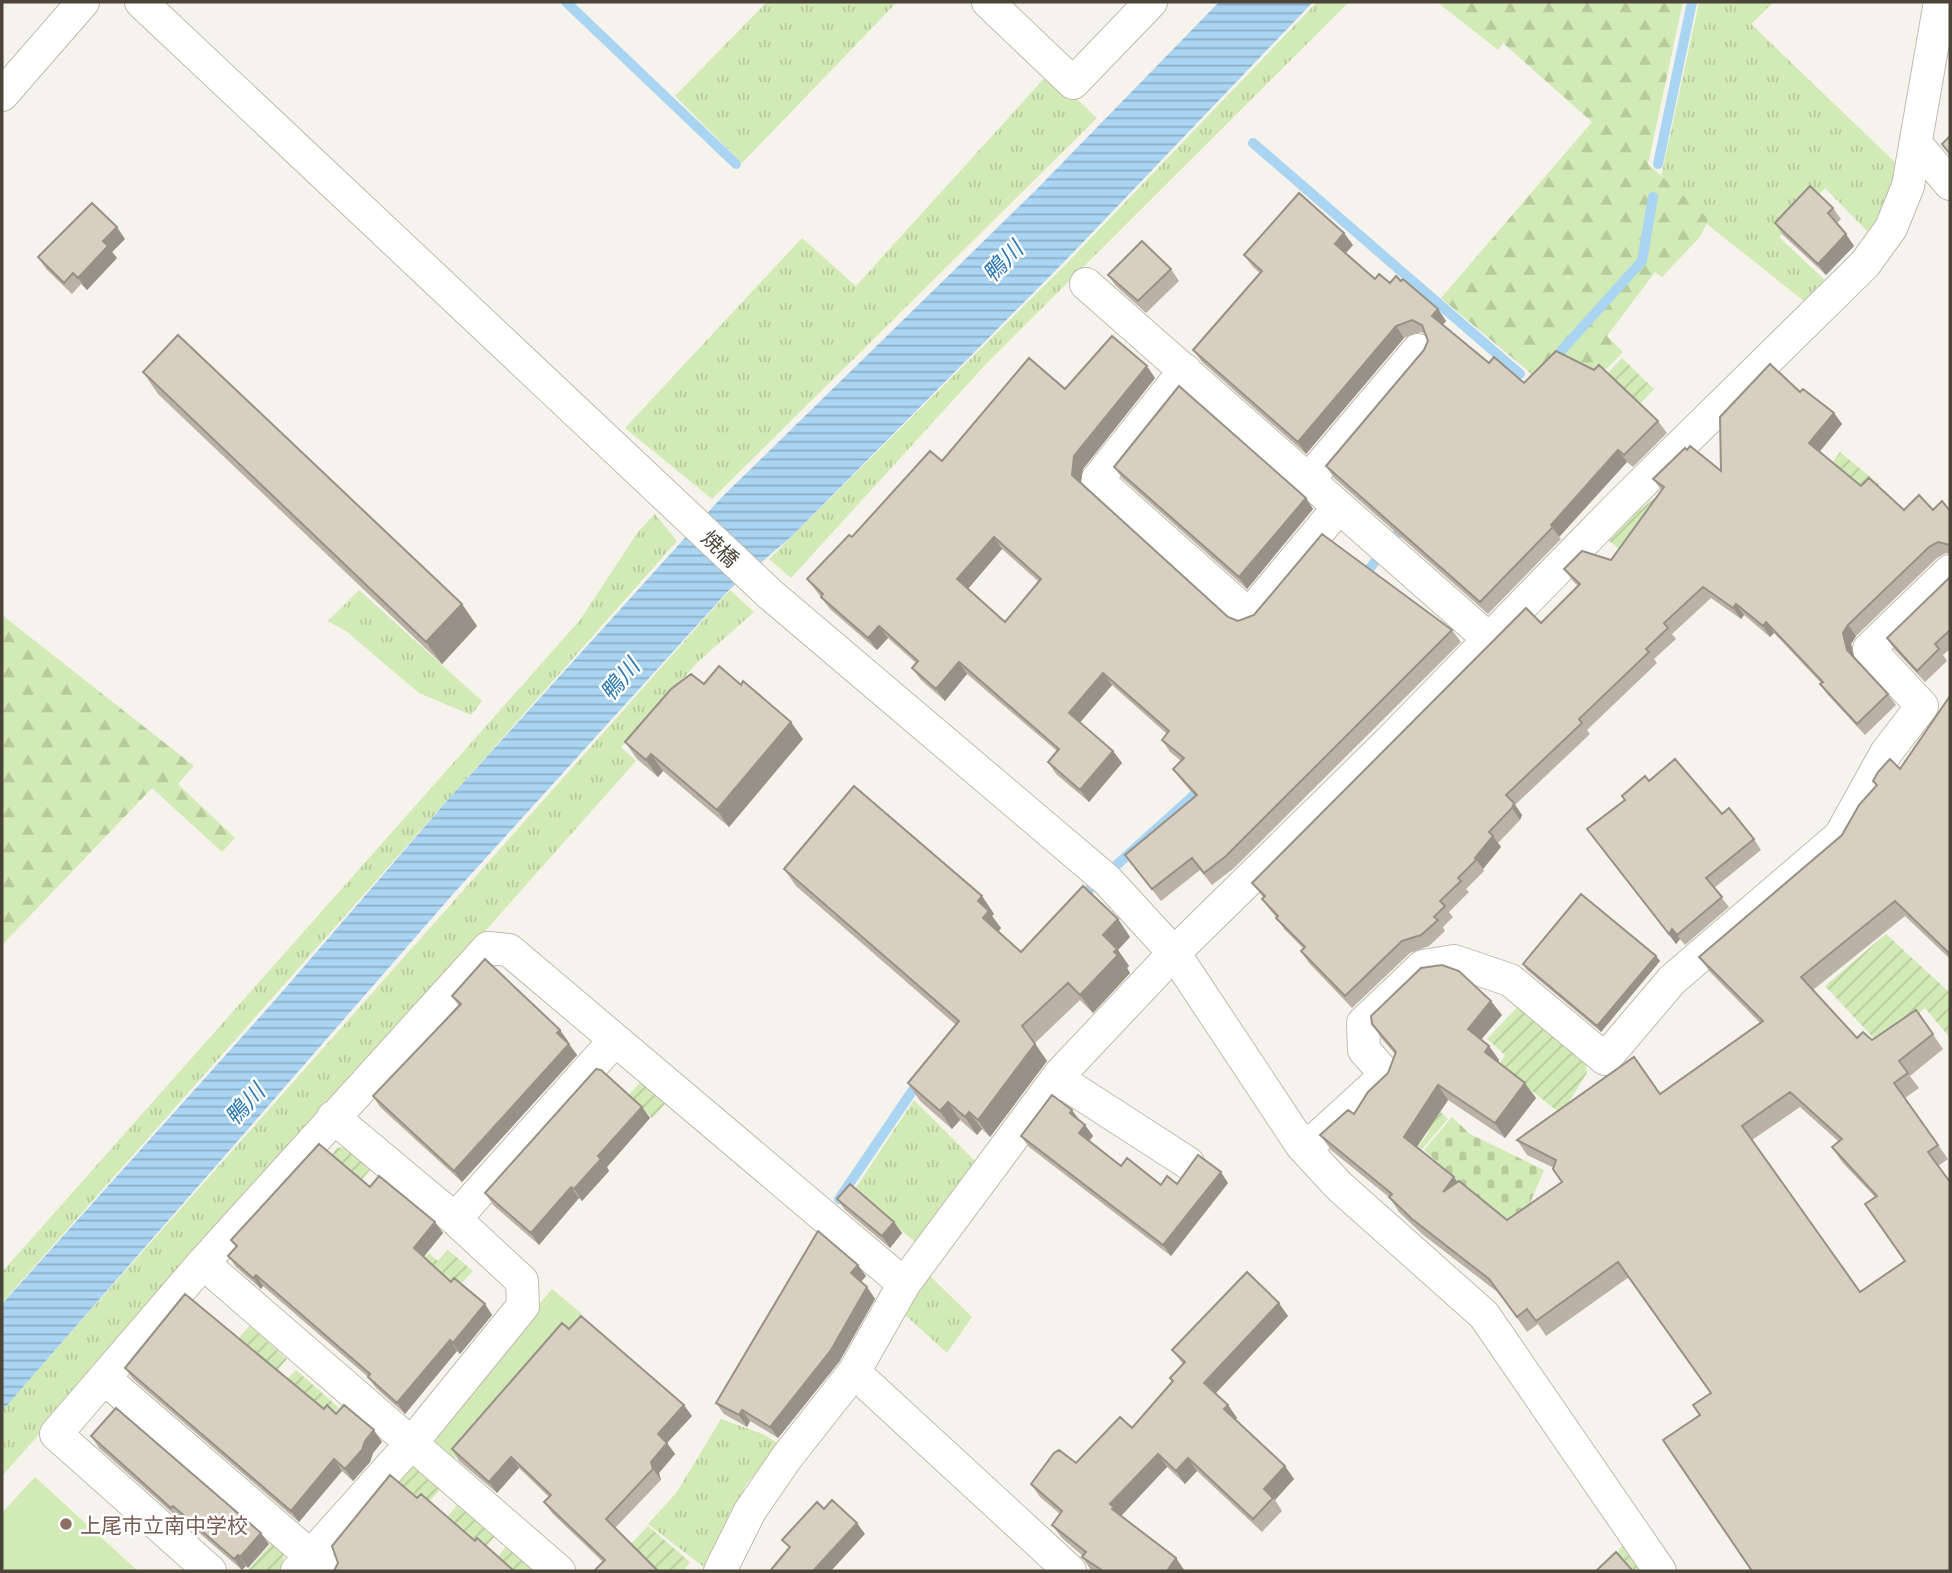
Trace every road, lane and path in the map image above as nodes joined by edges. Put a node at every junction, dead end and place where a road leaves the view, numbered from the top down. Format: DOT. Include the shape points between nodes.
graph roads {
  1 [pos="83,2"];
  2 [pos="141,2"];
  3 [pos="988,2"];
  4 [pos="1151,2"];
  5 [pos="1940,2"];
  6 [pos="2,95"];
  7 [pos="1917,145"];
  8 [pos="1950,184"];
  9 [pos="1086,284"];
  10 [pos="1418,350"];
  11 [pos="1185,370"];
  12 [pos="1309,479"];
  13 [pos="1339,507"];
  14 [pos="1950,571"];
  15 [pos="1490,640"];
  16 [pos="1174,953"];
  17 [pos="615,1040"];
  18 [pos="1058,1079"];
  19 [pos="333,1117"];
  20 [pos="1302,1146"];
  21 [pos="1188,1163"];
  22 [pos="455,1219"];
  23 [pos="202,1263"];
  24 [pos="904,1284"];
  25 [pos="854,1372"];
  26 [pos="104,1378"];
  27 [pos="410,1445"];
  28 [pos="312,1566"];
  29 [pos="210,1571"];
  30 [pos="559,1571"];
  31 [pos="720,1571"];
  32 [pos="1070,1571"];
  33 [pos="1660,1571"];
  1 -- 6 [label="street"];
  2 -- 16 [label="street, 焼橋" via="771,595 1099,873"];
  3 -- 4 [label="street" via="1073,83"];
  5 -- 7 [label="street"];
  7 -- 8 [label="street"];
  7 -- 15 [label="street" via="1908,186 1891,228 1866,264 1618,507"];
  9 -- 11 [label="street"];
  10 -- 12 [label="street"];
  11 -- 12 [label="street"];
  11 -- 13 [label="street" via="1097,480 1249,615"];
  12 -- 13 [label="street"];
  13 -- 15 [label="street"];
  14 -- 20 [label="street" via="1868,649 1922,706 1886,753 1840,836 1672,979 1605,1059 1510,980 1454,961 1423,966 1363,1023 1364,1050 1386,1075"];
  15 -- 16 [label="street"];
  16 -- 18 [label="street"];
  16 -- 20 [label="street, 焼橋"];
  17 -- 19 [label="street" via="509,950 488,948"];
  17 -- 22 [label="street"];
  17 -- 24 [label="street"];
  18 -- 21 [label="street"];
  18 -- 24 [label="street"];
  19 -- 22 [label="street"];
  19 -- 23 [label="street"];
  20 -- 33 [label="street, 焼橋" via="1339,1186 1484,1315"];
  22 -- 27 [label="street" via="522,1281 523,1306"];
  23 -- 26 [label="street"];
  23 -- 27 [label="street"];
  24 -- 25 [label="street"];
  25 -- 31 [label="street" via="786,1457 750,1511"];
  25 -- 32 [label="street"];
  26 -- 28 [label="street"];
  26 -- 29 [label="street" via="55,1434"];
  27 -- 28 [label="street"];
  27 -- 30 [label="street"];
}
